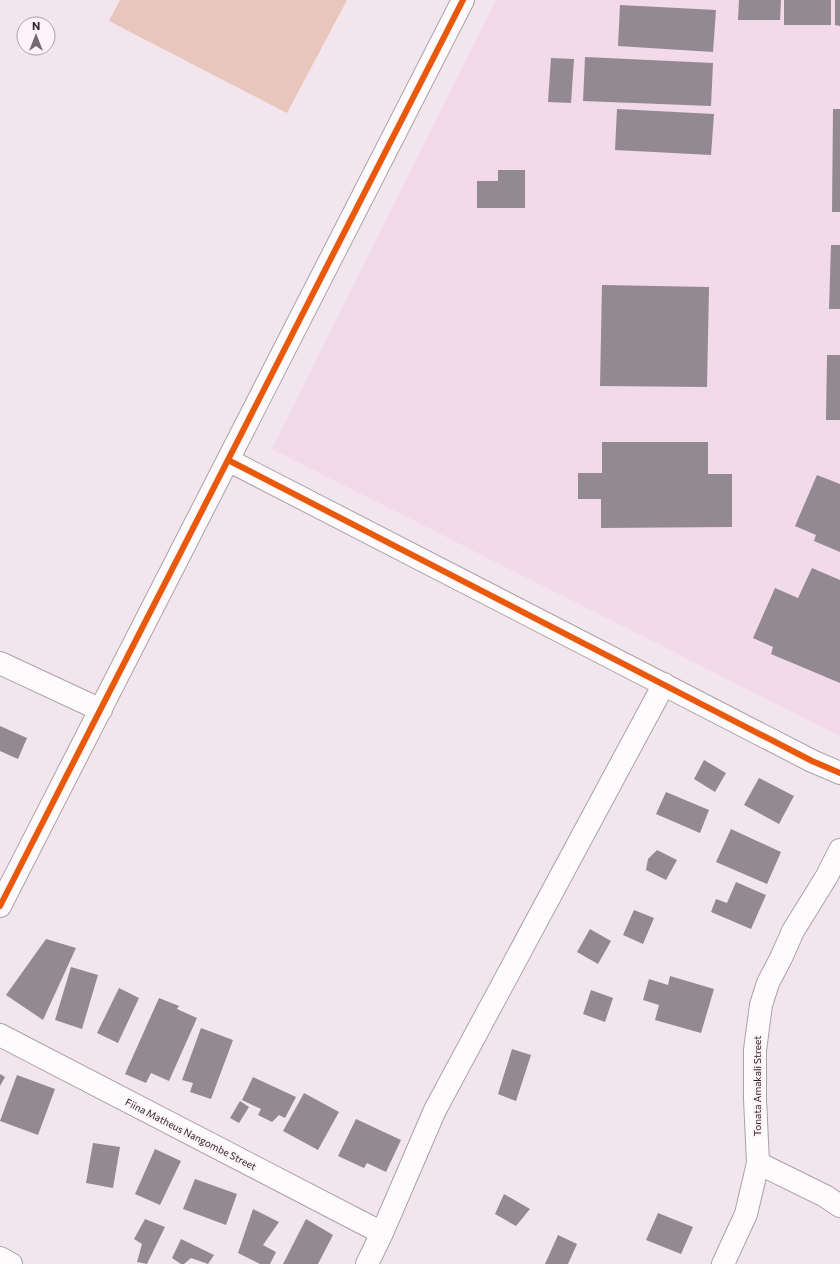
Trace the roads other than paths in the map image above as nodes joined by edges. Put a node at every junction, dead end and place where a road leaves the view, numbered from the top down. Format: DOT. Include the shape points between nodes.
graph roads {
  1 [pos="463,0"];
  2 [pos="228,460"];
  3 [pos="0,663"];
  4 [pos="664,684"];
  5 [pos="101,710"];
  6 [pos="840,773"];
  7 [pos="840,850"];
  8 [pos="0,906"];
  9 [pos="0,1035"];
  10 [pos="758,1163"];
  11 [pos="840,1206"];
  12 [pos="382,1233"];
  13 [pos="0,1258"];
  14 [pos="11,1264"];
  15 [pos="367,1264"];
  16 [pos="723,1264"];
  1 -- 2 [label="street"];
  2 -- 4 [label="street"];
  2 -- 5 [label="street"];
  3 -- 5 [label="street"];
  4 -- 6 [label="street" via="812,762"];
  4 -- 12 [label="street" via="436,1110"];
  5 -- 8 [label="street"];
  7 -- 10 [label="street, Tonata Amakali Street" via="827,876 792,931 768,983 761,1005 755,1050"];
  9 -- 12 [label="street, Fiina Matheus Nangombe Street"];
  10 -- 11 [label="street"];
  10 -- 16 [label="street, Tonata Amakali Street" via="746,1214"];
  12 -- 15 [label="street"];
  13 -- 14 [label="street"];
}
